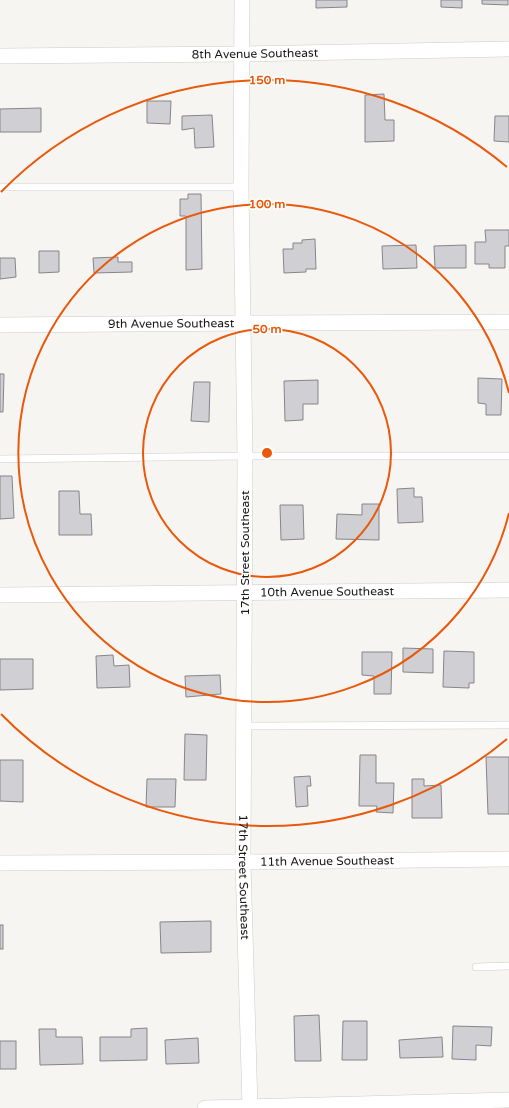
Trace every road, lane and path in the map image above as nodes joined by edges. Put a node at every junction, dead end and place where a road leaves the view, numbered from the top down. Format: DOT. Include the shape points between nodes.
graph roads {
  1 [pos="242,0"];
  2 [pos="509,49"];
  3 [pos="242,54"];
  4 [pos="0,56"];
  5 [pos="0,187"];
  6 [pos="241,187"];
  7 [pos="509,322"];
  8 [pos="243,323"];
  9 [pos="0,325"];
  10 [pos="245,456"];
  11 [pos="509,456"];
  12 [pos="0,459"];
  13 [pos="509,590"];
  14 [pos="245,592"];
  15 [pos="0,594"];
  16 [pos="509,725"];
  17 [pos="244,726"];
  18 [pos="509,859"];
  19 [pos="243,862"];
  20 [pos="0,863"];
  21 [pos="509,966"];
  22 [pos="476,967"];
  23 [pos="509,1100"];
  24 [pos="250,1107"];
  25 [pos="205,1108"];
  1 -- 3 [label="street, 17th Street Southeast"];
  2 -- 3 [label="street, 8th Avenue Southeast"];
  3 -- 4 [label="street, 8th Avenue Southeast"];
  3 -- 6 [label="street, 17th Street Southeast"];
  5 -- 6 [label="lane"];
  6 -- 8 [label="street, 17th Street Southeast"];
  7 -- 8 [label="street, 9th Avenue Southeast"];
  8 -- 9 [label="street, 9th Avenue Southeast"];
  8 -- 10 [label="street, 17th Street Southeast"];
  10 -- 11 [label="lane"];
  10 -- 12 [label="lane"];
  10 -- 14 [label="street, 17th Street Southeast"];
  13 -- 14 [label="street, 10th Avenue Southeast"];
  14 -- 15 [label="street, 10th Avenue Southeast"];
  14 -- 17 [label="street, 17th Street Southeast"];
  16 -- 17 [label="lane"];
  17 -- 19 [label="street, 17th Street Southeast"];
  18 -- 19 [label="street, 11th Avenue Southeast"];
  19 -- 20 [label="street, 11th Avenue Southeast"];
  19 -- 24 [label="street, 17th Street Southeast"];
  21 -- 22 [label="lane"];
  23 -- 24 [label="street"];
  24 -- 25 [label="street"];
}
